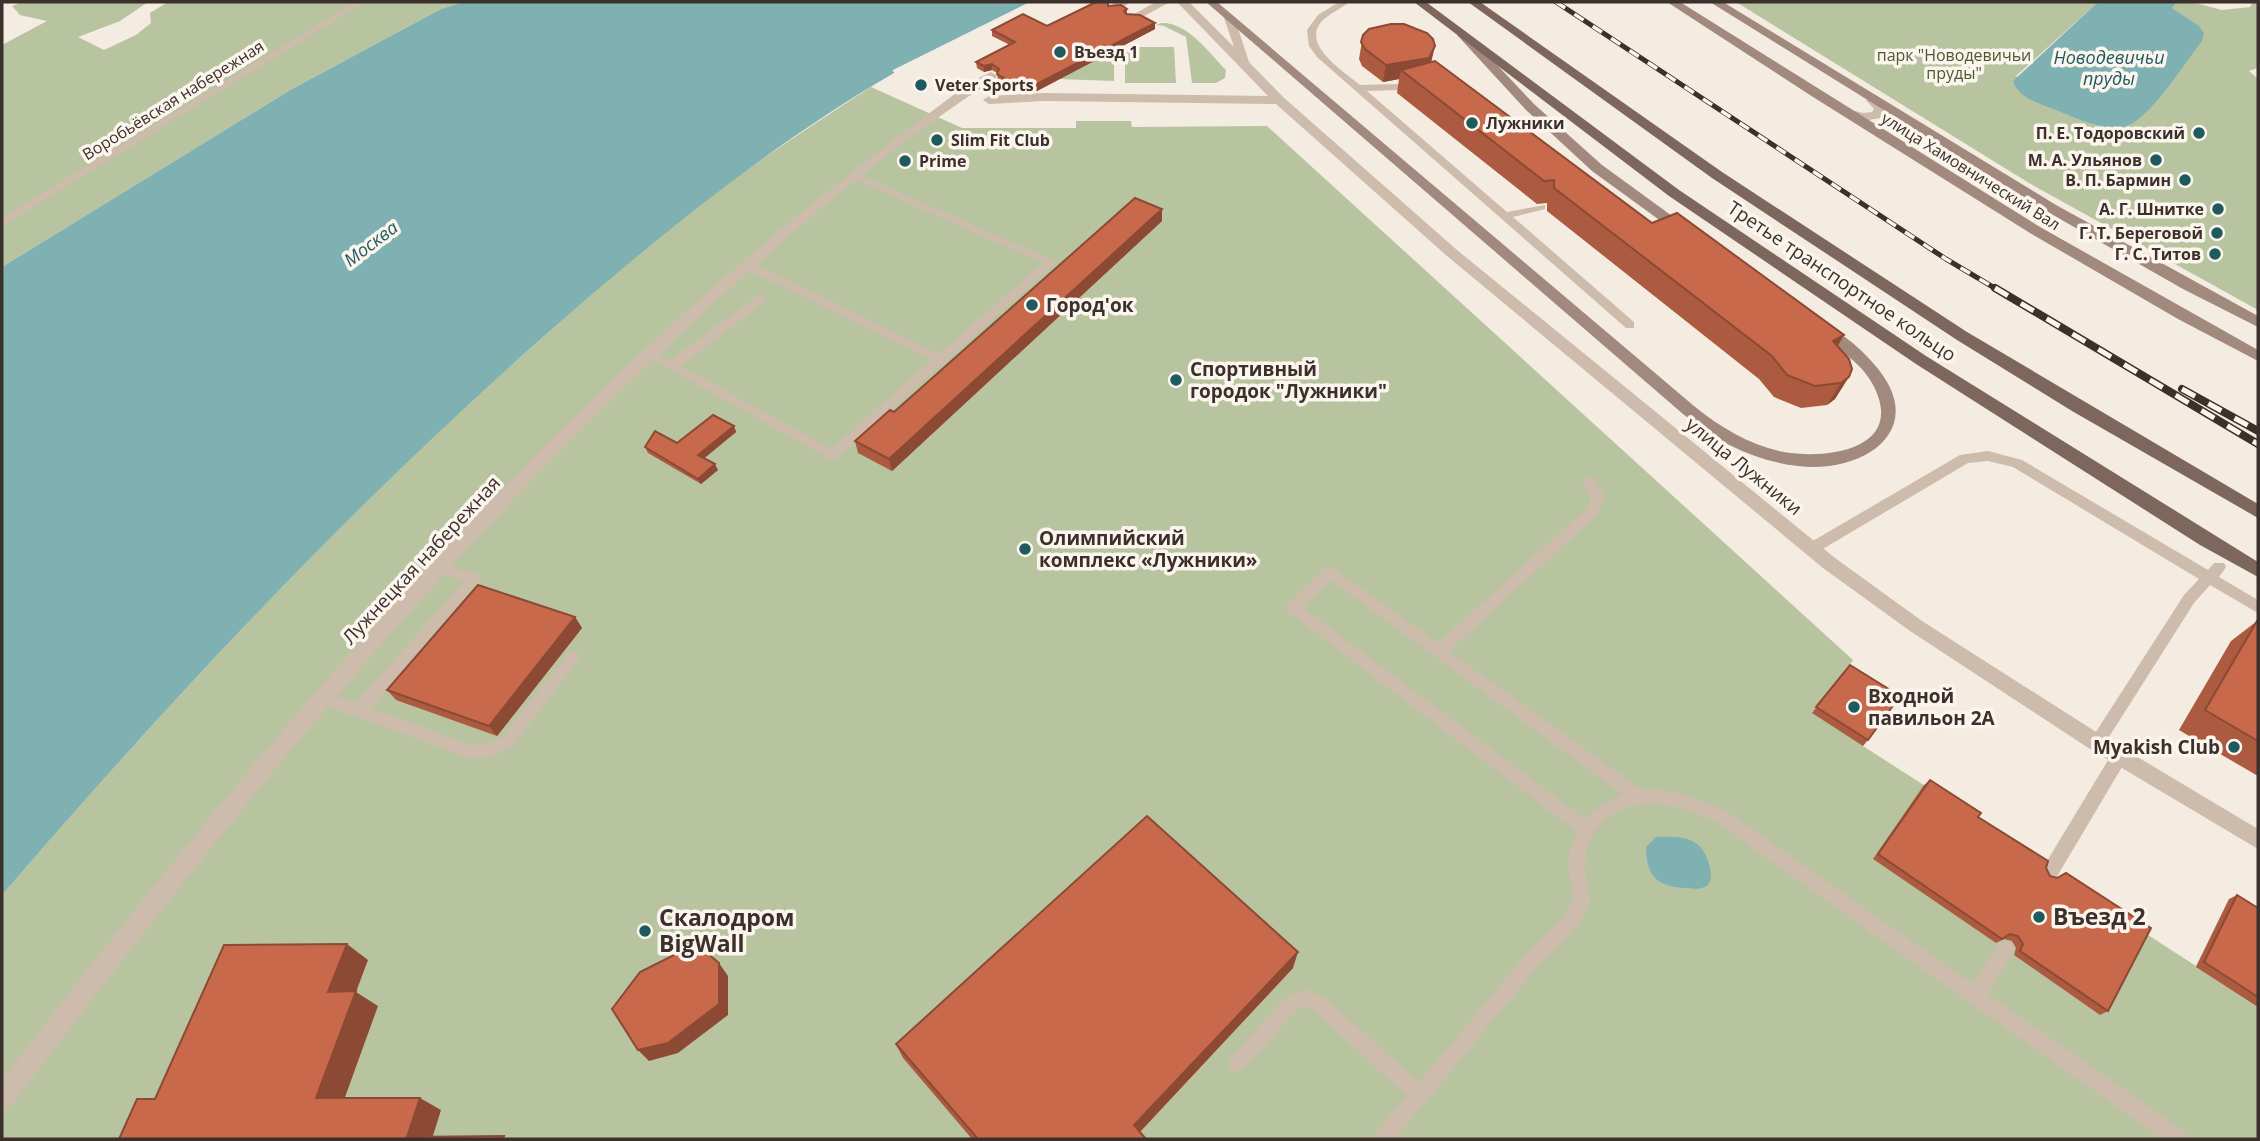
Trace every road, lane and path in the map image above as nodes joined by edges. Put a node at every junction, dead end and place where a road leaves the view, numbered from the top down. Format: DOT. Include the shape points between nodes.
graph roads {
  1 [pos="361,2"];
  2 [pos="1125,2"];
  3 [pos="1164,2"];
  4 [pos="1183,2"];
  5 [pos="1211,2"];
  6 [pos="1345,2"];
  7 [pos="1419,2"];
  8 [pos="1473,2"];
  9 [pos="1673,2"];
  10 [pos="1716,2"];
  11 [pos="1114,8"];
  12 [pos="1133,18"];
  13 [pos="1230,18"];
  14 [pos="1460,32"];
  15 [pos="1246,67"];
  16 [pos="990,76"];
  17 [pos="1425,80"];
  18 [pos="1011,88"];
  19 [pos="1356,88"];
  20 [pos="989,100"];
  21 [pos="1279,100"];
  22 [pos="1872,100"];
  23 [pos="1840,110"];
  24 [pos="937,113"];
  25 [pos="856,176"];
  26 [pos="1541,206"];
  27 [pos="1506,216"];
  28 [pos="2,223"];
  29 [pos="1696,240"];
  30 [pos="748,265"];
  31 [pos="762,298"];
  32 [pos="1807,319"];
  33 [pos="2258,322"];
  34 [pos="1630,325"];
  35 [pos="649,354"];
  36 [pos="2258,356"];
  37 [pos="940,359"];
  38 [pos="672,366"];
  39 [pos="1589,481"];
  40 [pos="2253,508"];
  41 [pos="1811,549"];
  42 [pos="439,568"];
  43 [pos="2258,570"];
  44 [pos="2214,572"];
  45 [pos="2258,607"];
  46 [pos="1439,651"];
  47 [pos="573,657"];
  48 [pos="324,698"];
  49 [pos="359,711"];
  50 [pos="2097,743"];
  51 [pos="2119,757"];
  52 [pos="1640,798"];
  53 [pos="1587,830"];
  54 [pos="2258,840"];
  55 [pos="2050,872"];
  56 [pos="2005,949"];
  57 [pos="1975,998"];
  58 [pos="1237,1063"];
  59 [pos="1419,1095"];
  60 [pos="2,1099"];
  61 [pos="1382,1139"];
  62 [pos="2178,1139"];
  1 -- 28 [label="lane, Воробьёвская набережная"];
  2 -- 11 [label="street"];
  3 -- 12 [label="street"];
  4 -- 15 [label="street, улица Лужники"];
  5 -- 13 [label="main road"];
  6 -- 19 [label="lane" via="1316,22 1310,36 1320,55"];
  7 -- 14 [label="main road, Третье транспортное кольцо"];
  8 -- 40 [label="main road, Третье транспортное кольцо" via="1717,175 1962,336"];
  9 -- 23 [label="main road, улица Хамовнический Вал"];
  10 -- 22 [label="main road, улица Хамовнический Вал"];
  13 -- 15 [label="street, улица Лужники"];
  13 -- 32 [label="main road" via="1694,415 1750,449 1785,458 1824,460 1860,453 1888,424 1885,393 1864,362"];
  14 -- 29 [label="main road" via="1530,107 1597,168"];
  14 -- 43 [label="main road, Третье транспортное кольцо" via="1674,193 1909,352"];
  15 -- 21 [label="street, улица Лужники"];
  16 -- 24 [label="street, Лужнецкая набережная"];
  17 -- 19 [label="lane" via="1398,87"];
  18 -- 20 [label="street, Лужнецкая набережная"];
  19 -- 27 [label="lane"];
  20 -- 21 [label="street"];
  20 -- 24 [label="street, Лужнецкая набережная"];
  21 -- 41 [label="street, улица Лужники" via="1452,253"];
  22 -- 23 [label="street" via="1880,108 1876,115 1863,117"];
  22 -- 33 [label="main road, улица Хамовнический Вал" via="2110,241"];
  23 -- 36 [label="main road, улица Хамовнический Вал" via="2060,247"];
  24 -- 25 [label="street, Лужнецкая набережная"];
  25 -- 30 [label="street, Лужнецкая набережная"];
  25 -- 37 [label="lane" via="1051,262"];
  26 -- 27 [label="lane"];
  27 -- 34 [label="lane"];
  30 -- 35 [label="street, Лужнецкая набережная"];
  30 -- 37 [label="lane"];
  31 -- 38 [label="lane"];
  35 -- 38 [label="lane"];
  35 -- 42 [label="street, Лужнецкая набережная"];
  37 -- 38 [label="lane" via="832,455"];
  39 -- 46 [label="lane" via="1598,497 1592,511"];
  41 -- 44 [label="lane" via="1965,458 1988,456 2017,463"];
  41 -- 50 [label="street, улица Лужники" via="1916,626"];
  42 -- 48 [label="street, Лужнецкая набережная"];
  42 -- 49 [label="lane" via="474,579"];
  44 -- 45 [label="lane"];
  44 -- 50 [label="lane" via="2189,599"];
  46 -- 52 [label="lane"];
  46 -- 53 [label="lane" via="1330,572 1292,607"];
  47 -- 49 [label="lane" via="508,741 491,750 471,752"];
  48 -- 49 [label="lane"];
  48 -- 60 [label="street, Лужнецкая набережная" via="178,871"];
  50 -- 51 [label="street, улица Лужники"];
  51 -- 54 [label="street, улица Лужники"];
  51 -- 55 [label="lane"];
  52 -- 53 [label="lane" via="1602,813"];
  52 -- 57 [label="lane" via="1687,802 1718,815"];
  53 -- 59 [label="lane" via="1578,849 1576,875 1582,900 1568,925 1539,951"];
  56 -- 57 [label="lane"];
  57 -- 62 [label="lane"];
  58 -- 59 [label="lane" via="1293,1002 1307,998"];
  59 -- 61 [label="lane"];
}
